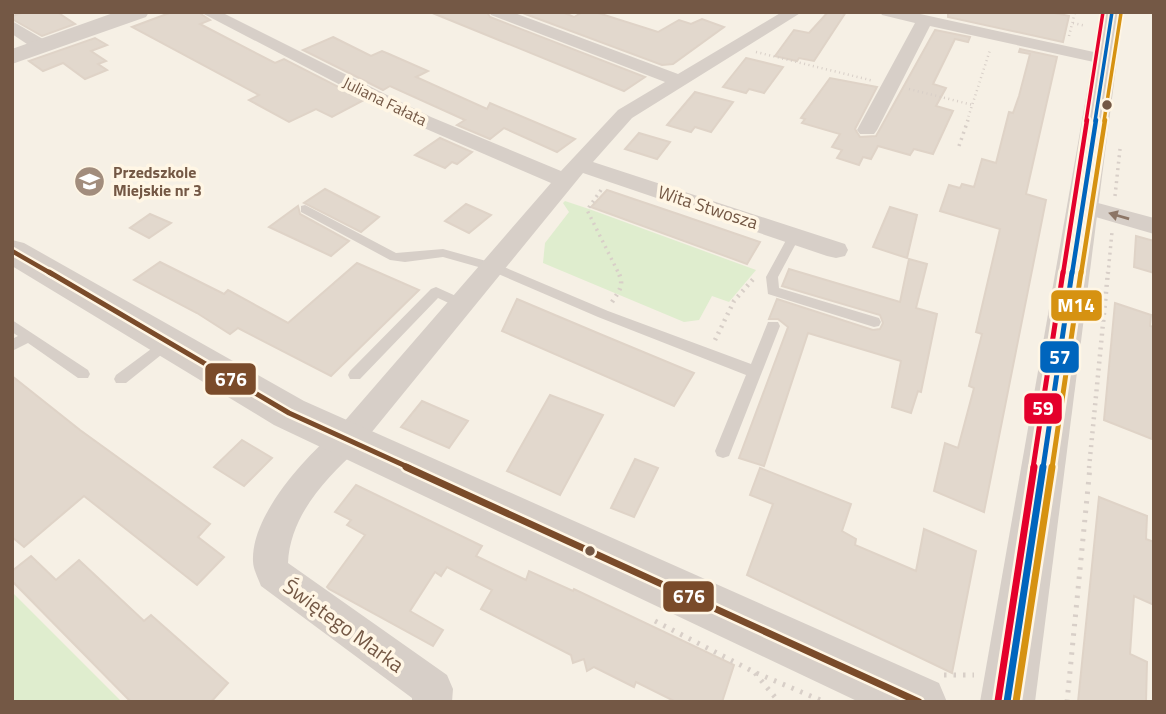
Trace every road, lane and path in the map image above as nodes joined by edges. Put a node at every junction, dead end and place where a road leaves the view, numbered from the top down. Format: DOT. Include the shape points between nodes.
graph roads {
  1 [pos="138,12"];
  2 [pos="208,12"];
  3 [pos="497,12"];
  4 [pos="794,12"];
  5 [pos="888,12"];
  6 [pos="1075,12"];
  7 [pos="1098,19"];
  8 [pos="925,20"];
  9 [pos="1073,23"];
  10 [pos="12,26"];
  11 [pos="993,40"];
  12 [pos="1069,40"];
  13 [pos="42,46"];
  14 [pos="736,47"];
  15 [pos="12,57"];
  16 [pos="1103,59"];
  17 [pos="678,81"];
  18 [pos="893,85"];
  19 [pos="973,105"];
  20 [pos="867,130"];
  21 [pos="959,146"];
  22 [pos="573,173"];
  23 [pos="613,176"];
  24 [pos="1083,206"];
  25 [pos="306,209"];
  26 [pos="1113,223"];
  27 [pos="1154,226"];
  28 [pos="784,233"];
  29 [pos="836,250"];
  30 [pos="12,251"];
  31 [pos="493,267"];
  32 [pos="462,304"];
  33 [pos="603,314"];
  34 [pos="874,322"];
  35 [pos="12,325"];
  36 [pos="773,326"];
  37 [pos="29,336"];
  38 [pos="166,343"];
  39 [pos="12,346"];
  40 [pos="707,354"];
  41 [pos="755,372"];
  42 [pos="83,374"];
  43 [pos="355,375"];
  44 [pos="121,379"];
  45 [pos="347,440"];
  46 [pos="723,451"];
  47 [pos="754,672"];
  48 [pos="432,702"];
  49 [pos="779,702"];
  50 [pos="920,702"];
  51 [pos="1007,702"];
  52 [pos="1067,702"];
  1 -- 13 [label="main road"];
  2 -- 22 [label="street, Juliana Fałata" via="424,121"];
  3 -- 17 [label="street"];
  4 -- 14 [label="street"];
  5 -- 8 [label="street"];
  6 -- 9 [label="path"];
  7 -- 9 [label="path"];
  7 -- 16 [label="main road"];
  8 -- 16 [label="street"];
  8 -- 18 [label="street"];
  9 -- 12 [label="path"];
  10 -- 13 [label="street"];
  11 -- 19 [label="path"];
  13 -- 15 [label="main road"];
  14 -- 17 [label="street"];
  14 -- 18 [label="path"];
  16 -- 24 [label="main road"];
  17 -- 22 [label="street" via="625,114"];
  18 -- 19 [label="path"];
  18 -- 20 [label="street"];
  19 -- 21 [label="path"];
  22 -- 23 [label="street, Wita Stwosza"];
  22 -- 31 [label="street"];
  23 -- 28 [label="street, Wita Stwosza"];
  23 -- 33 [label="path" via="587,210 622,281"];
  27 -- 24 [label="street, one-way"];
  24 -- 51 [label="main road"];
  25 -- 31 [label="lane" via="394,257 443,253"];
  26 -- 52 [label="path"];
  28 -- 29 [label="street, Wita Stwosza"];
  28 -- 34 [label="lane" via="773,290"];
  28 -- 40 [label="path" via="768,261 734,301"];
  30 -- 38 [label="main road"];
  31 -- 32 [label="street"];
  31 -- 33 [label="lane"];
  32 -- 43 [label="lane" via="436,292"];
  32 -- 45 [label="street"];
  33 -- 40 [label="lane"];
  35 -- 37 [label="lane"];
  36 -- 41 [label="lane"];
  37 -- 39 [label="lane"];
  37 -- 42 [label="lane"];
  38 -- 44 [label="lane"];
  38 -- 45 [label="main road" via="289,413"];
  40 -- 41 [label="lane"];
  41 -- 46 [label="lane"];
  45 -- 48 [label="street, Świętego Marka" via="304,486 270,546 269,566 433,689"];
  45 -- 50 [label="main road"];
  47 -- 49 [label="path"];
}
